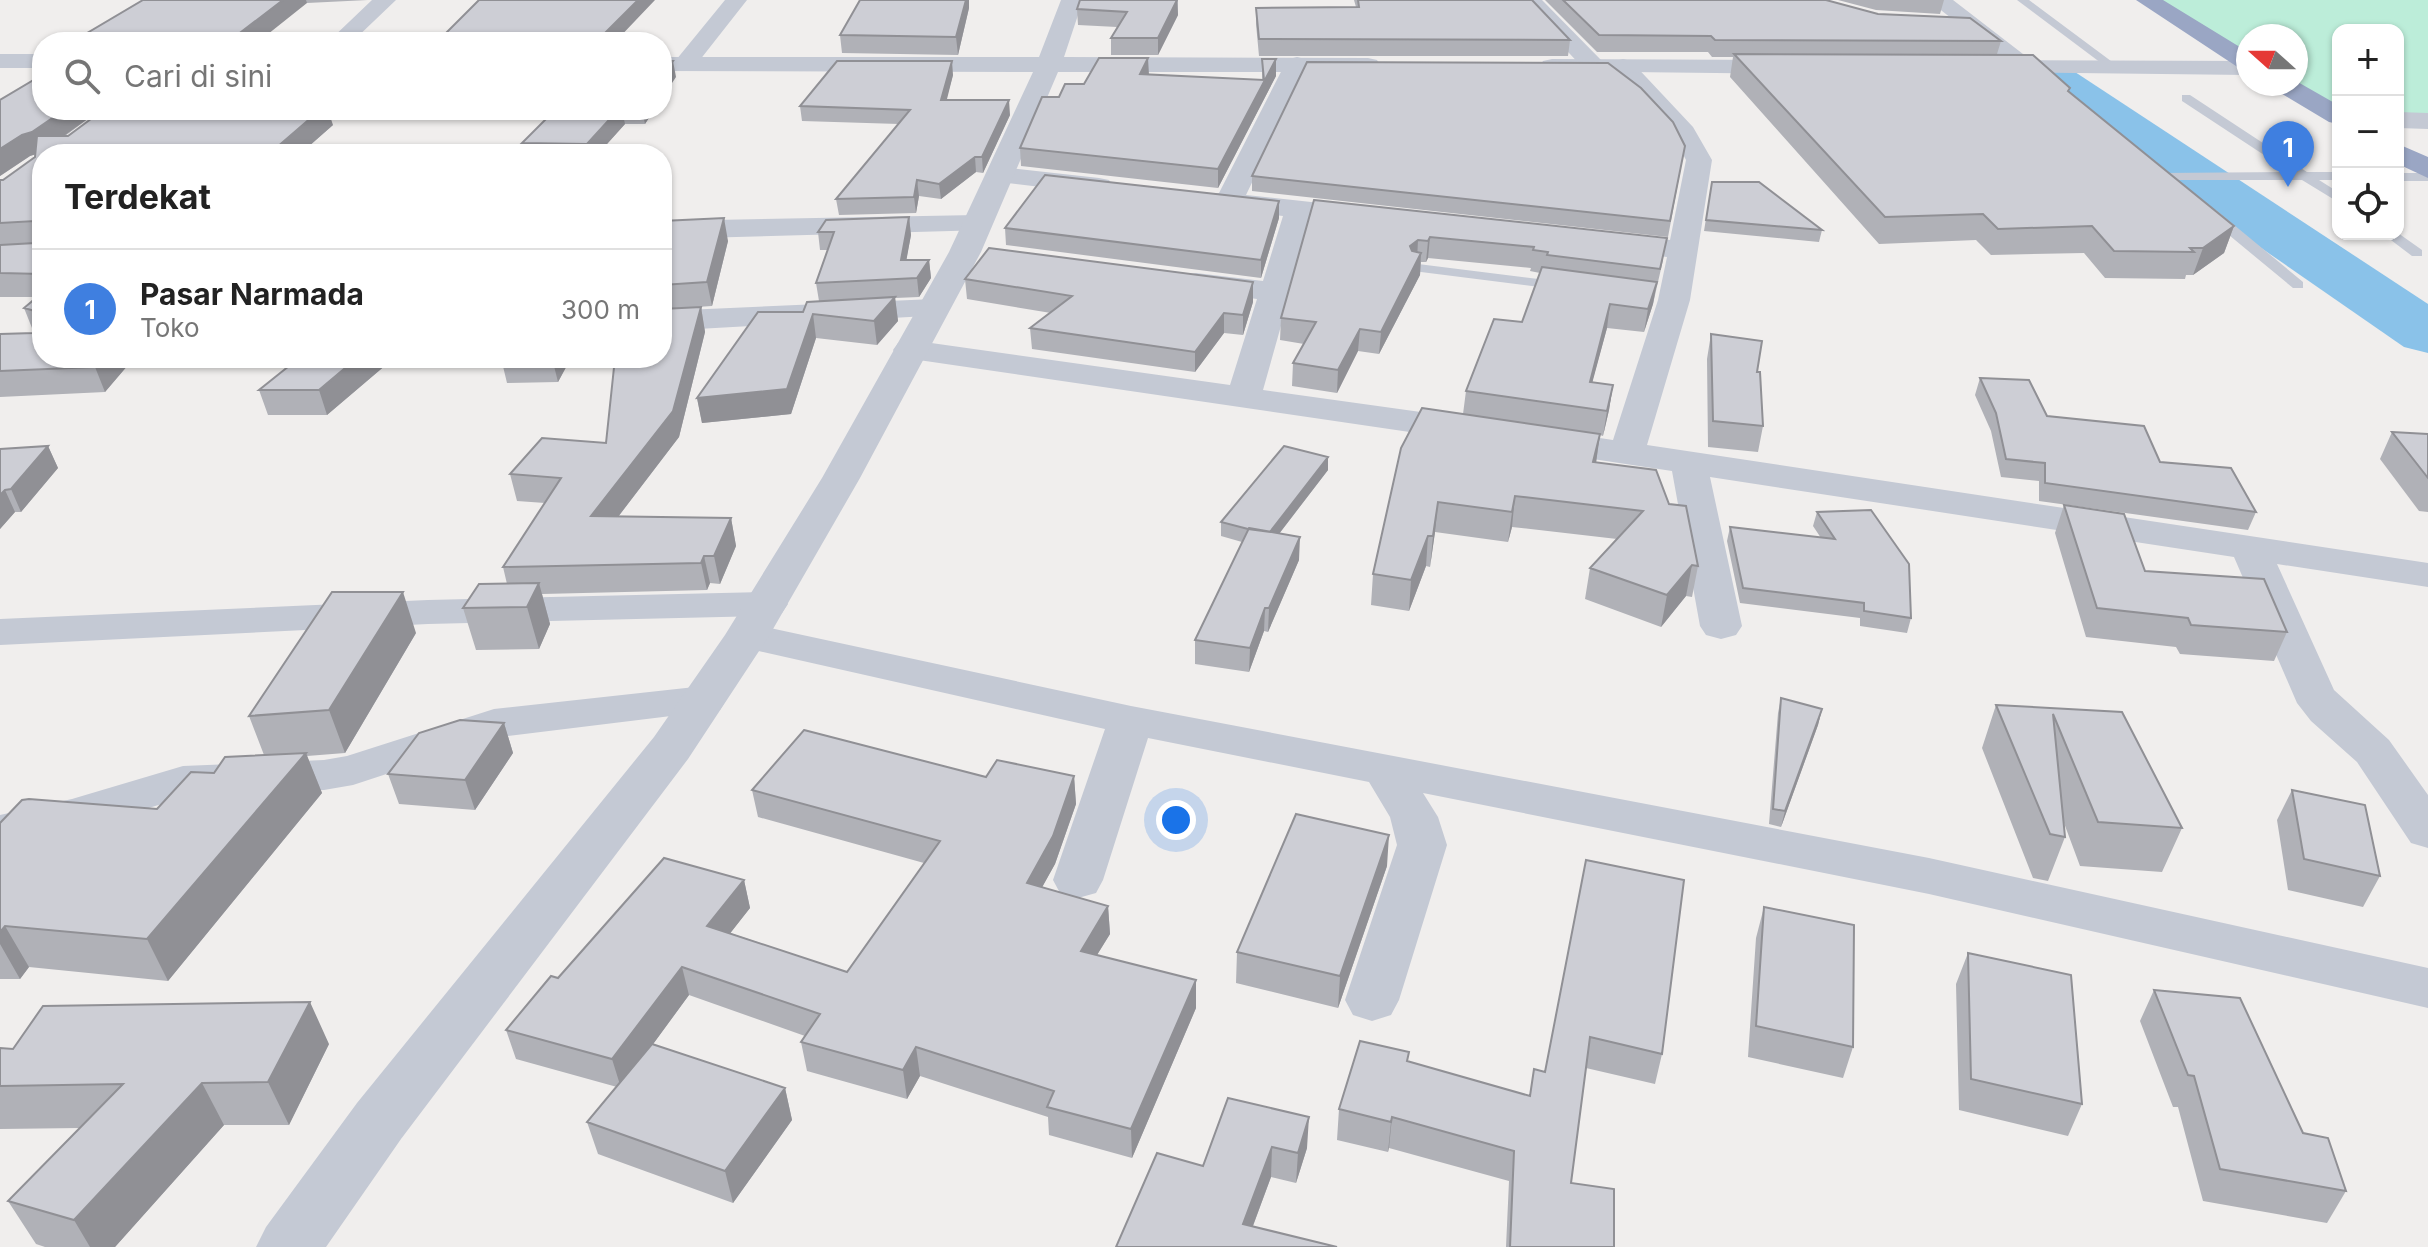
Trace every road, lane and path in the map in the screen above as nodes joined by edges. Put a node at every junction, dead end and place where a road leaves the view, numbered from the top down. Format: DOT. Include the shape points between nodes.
graph roads {
  1 [pos="385,0"];
  2 [pos="736,0"];
  3 [pos="1072,0"];
  4 [pos="1530,0"];
  5 [pos="1939,0"];
  6 [pos="2022,0"];
  7 [pos="2147,0"];
  8 [pos="1931,24"];
  9 [pos="1972,25"];
  10 [pos="350,32"];
  11 [pos="2236,58"];
  12 [pos="0,61"];
  13 [pos="32,61"];
  14 [pos="673,64"];
  15 [pos="1049,64"];
  16 [pos="1297,64"];
  17 [pos="1391,65"];
  18 [pos="1532,66"];
  19 [pos="1609,66"];
  20 [pos="2236,66"];
  21 [pos="1810,67"];
  22 [pos="1966,67"];
  23 [pos="2113,67"];
  24 [pos="2034,72"];
  25 [pos="2304,96"];
  26 [pos="2186,98"];
  27 [pos="2332,113"];
  28 [pos="2404,120"];
  29 [pos="2428,121"];
  30 [pos="2404,155"];
  31 [pos="2153,166"];
  32 [pos="2428,169"];
  33 [pos="1001,175"];
  34 [pos="2165,176"];
  35 [pos="2306,176"];
  36 [pos="2332,176"];
  37 [pos="2404,177"];
  38 [pos="2428,177"];
  39 [pos="1123,189"];
  40 [pos="2332,194"];
  41 [pos="2189,195"];
  42 [pos="1199,198"];
  43 [pos="1229,201"];
  44 [pos="2201,205"];
  45 [pos="1299,210"];
  46 [pos="1391,220"];
  47 [pos="672,230"];
  48 [pos="1575,239"];
  49 [pos="2399,240"];
  50 [pos="979,244"];
  51 [pos="1683,250"];
  52 [pos="2417,253"];
  53 [pos="1418,268"];
  54 [pos="1168,278"];
  55 [pos="2298,285"];
  56 [pos="1584,289"];
  57 [pos="1277,292"];
  58 [pos="934,308"];
  59 [pos="672,321"];
  60 [pos="910,350"];
  61 [pos="1244,397"];
  62 [pos="1627,453"];
  63 [pos="1689,463"];
  64 [pos="2249,547"];
  65 [pos="2428,575"];
  66 [pos="757,620"];
  67 [pos="1721,626"];
  68 [pos="0,632"];
  69 [pos="704,700"];
  70 [pos="1131,720"];
  71 [pos="1387,772"];
  72 [pos="2428,831"];
  73 [pos="0,832"];
  74 [pos="1078,880"];
  75 [pos="2428,988"];
  76 [pos="1372,1000"];
  77 [pos="289,1247"];
  1 -- 10 [label="street"];
  2 -- 14 [label="street"];
  3 -- 15 [label="street"];
  4 -- 19 [label="street"];
  5 -- 9 [label="street"];
  6 -- 23 [label="lane"];
  7 -- 11 [label="highway"];
  8 -- 9 [label="street"];
  9 -- 24 [label="street"];
  12 -- 13 [label="street"];
  14 -- 15 [label="street"];
  15 -- 16 [label="street"];
  15 -- 33 [label="street"];
  16 -- 17 [label="street"];
  16 -- 43 [label="street"];
  18 -- 19 [label="street"];
  19 -- 21 [label="street"];
  19 -- 51 [label="street" via="1684,132 1699,160"];
  20 -- 23 [label="street"];
  22 -- 24 [label="street"];
  23 -- 24 [label="street"];
  25 -- 27 [label="highway"];
  26 -- 35 [label="lane"];
  28 -- 29 [label="street"];
  30 -- 32 [label="highway"];
  31 -- 34 [label="lane"];
  33 -- 39 [label="street"];
  33 -- 50 [label="street"];
  34 -- 35 [label="lane"];
  34 -- 41 [label="lane"];
  35 -- 36 [label="lane"];
  35 -- 40 [label="lane"];
  37 -- 38 [label="lane"];
  42 -- 43 [label="street"];
  43 -- 45 [label="street"];
  44 -- 55 [label="lane"];
  45 -- 46 [label="street"];
  45 -- 57 [label="street"];
  47 -- 50 [label="street"];
  48 -- 51 [label="street"];
  49 -- 52 [label="lane"];
  50 -- 58 [label="street"];
  51 -- 62 [label="street"];
  53 -- 56 [label="lane"];
  54 -- 57 [label="street"];
  57 -- 61 [label="street"];
  58 -- 59 [label="street"];
  58 -- 60 [label="street"];
  60 -- 61 [label="street"];
  60 -- 66 [label="street"];
  61 -- 62 [label="street"];
  62 -- 63 [label="street"];
  63 -- 64 [label="street"];
  63 -- 67 [label="street"];
  64 -- 65 [label="street"];
  64 -- 72 [label="street" via="2313,693 2373,751"];
  66 -- 68 [label="street" via="444,611"];
  66 -- 69 [label="street"];
  66 -- 70 [label="street"];
  69 -- 73 [label="street" via="494,723 353,770 183,782"];
  69 -- 77 [label="street" via="379,1121"];
  70 -- 71 [label="street"];
  70 -- 74 [label="street"];
  71 -- 75 [label="street" via="1929,876"];
  71 -- 76 [label="street" via="1414,817 1422,845"];
}
